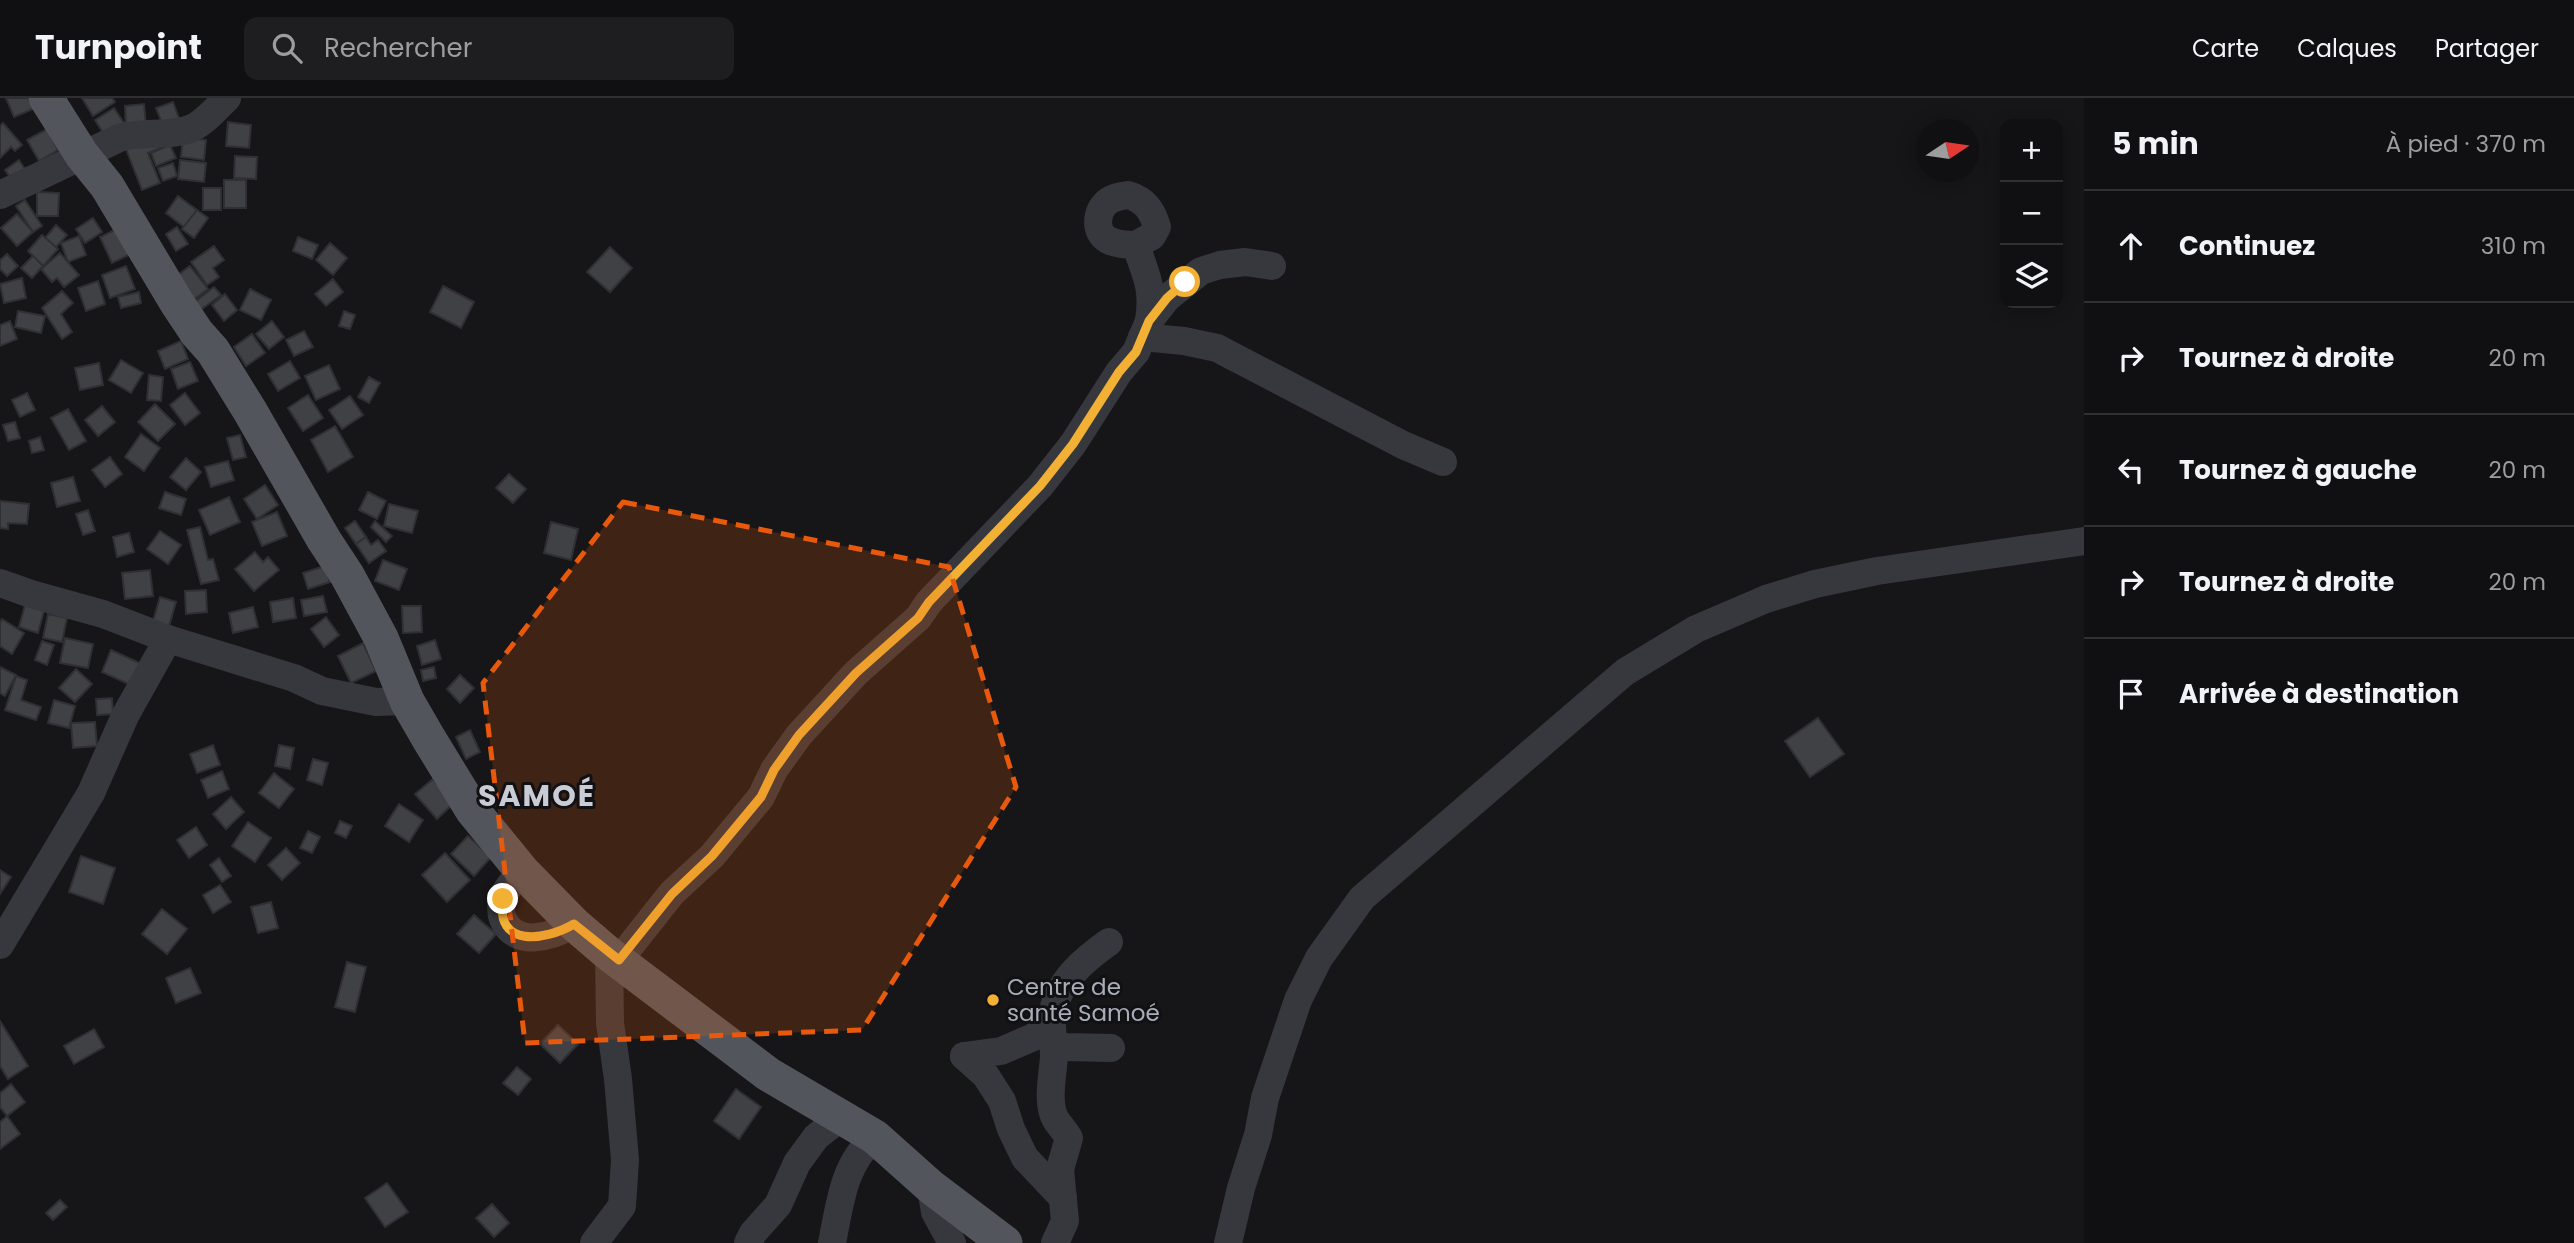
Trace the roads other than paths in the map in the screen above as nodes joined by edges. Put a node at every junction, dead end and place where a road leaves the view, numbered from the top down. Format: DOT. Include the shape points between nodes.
graph roads {
  1 [pos="46,98"];
  2 [pos="227,98"];
  3 [pos="82,155"];
  4 [pos="0,195"];
  5 [pos="1136,245"];
  6 [pos="1272,266"];
  7 [pos="1146,329"];
  8 [pos="1443,462"];
  9 [pos="2084,541"];
  10 [pos="0,583"];
  11 [pos="167,639"];
  12 [pos="407,701"];
  13 [pos="523,872"];
  14 [pos="574,924"];
  15 [pos="1109,942"];
  16 [pos="0,945"];
  17 [pos="614,957"];
  18 [pos="1052,1013"];
  19 [pos="1054,1044"];
  20 [pos="1111,1048"];
  21 [pos="840,1118"];
  22 [pos="875,1137"];
  23 [pos="931,1187"];
  24 [pos="1063,1199"];
  25 [pos="594,1243"];
  26 [pos="748,1243"];
  27 [pos="832,1243"];
  28 [pos="952,1243"];
  29 [pos="1005,1243"];
  30 [pos="1055,1243"];
  31 [pos="1228,1243"];
  1 -- 3 [label="main road"];
  2 -- 3 [label="street" via="192,128 134,133"];
  3 -- 4 [label="street"];
  3 -- 12 [label="main road" via="107,186 177,303 250,411 353,585"];
  5 -- 7 [label="street" via="1152,298"];
  6 -- 7 [label="street" via="1245,262 1201,271 1167,298"];
  7 -- 8 [label="street" via="1217,348"];
  7 -- 17 [label="street" via="1136,352 1040,486 918,618 856,673 799,735 761,797 712,856"];
  9 -- 31 [label="street" via="1815,584 1696,629 1625,672 1362,898 1336,933 1298,1000 1265,1098"];
  10 -- 11 [label="street"];
  11 -- 12 [label="street" via="323,691 376,702"];
  11 -- 16 [label="street" via="125,716 91,793"];
  12 -- 13 [label="main road" via="473,811"];
  13 -- 14 [label="main road"];
  13 -- 14 [label="street" via="503,899 506,925 518,936 533,937 556,934"];
  14 -- 17 [label="main road"];
  15 -- 18 [label="street" via="1073,974"];
  17 -- 21 [label="main road" via="768,1074"];
  17 -- 25 [label="street" via="610,1023 625,1160 622,1206"];
  18 -- 19 [label="street"];
  18 -- 24 [label="street" via="1036,1036 1001,1051 964,1056 986,1076 1002,1101 1025,1158"];
  19 -- 20 [label="street"];
  19 -- 24 [label="street" via="1052,1106 1069,1138 1060,1169"];
  21 -- 22 [label="main road"];
  21 -- 26 [label="street" via="816,1137 797,1163 778,1205"];
  22 -- 23 [label="main road"];
  22 -- 27 [label="street" via="860,1150 851,1168"];
  23 -- 28 [label="street" via="935,1212"];
  23 -- 29 [label="main road"];
  24 -- 30 [label="street" via="1065,1221"];
}
